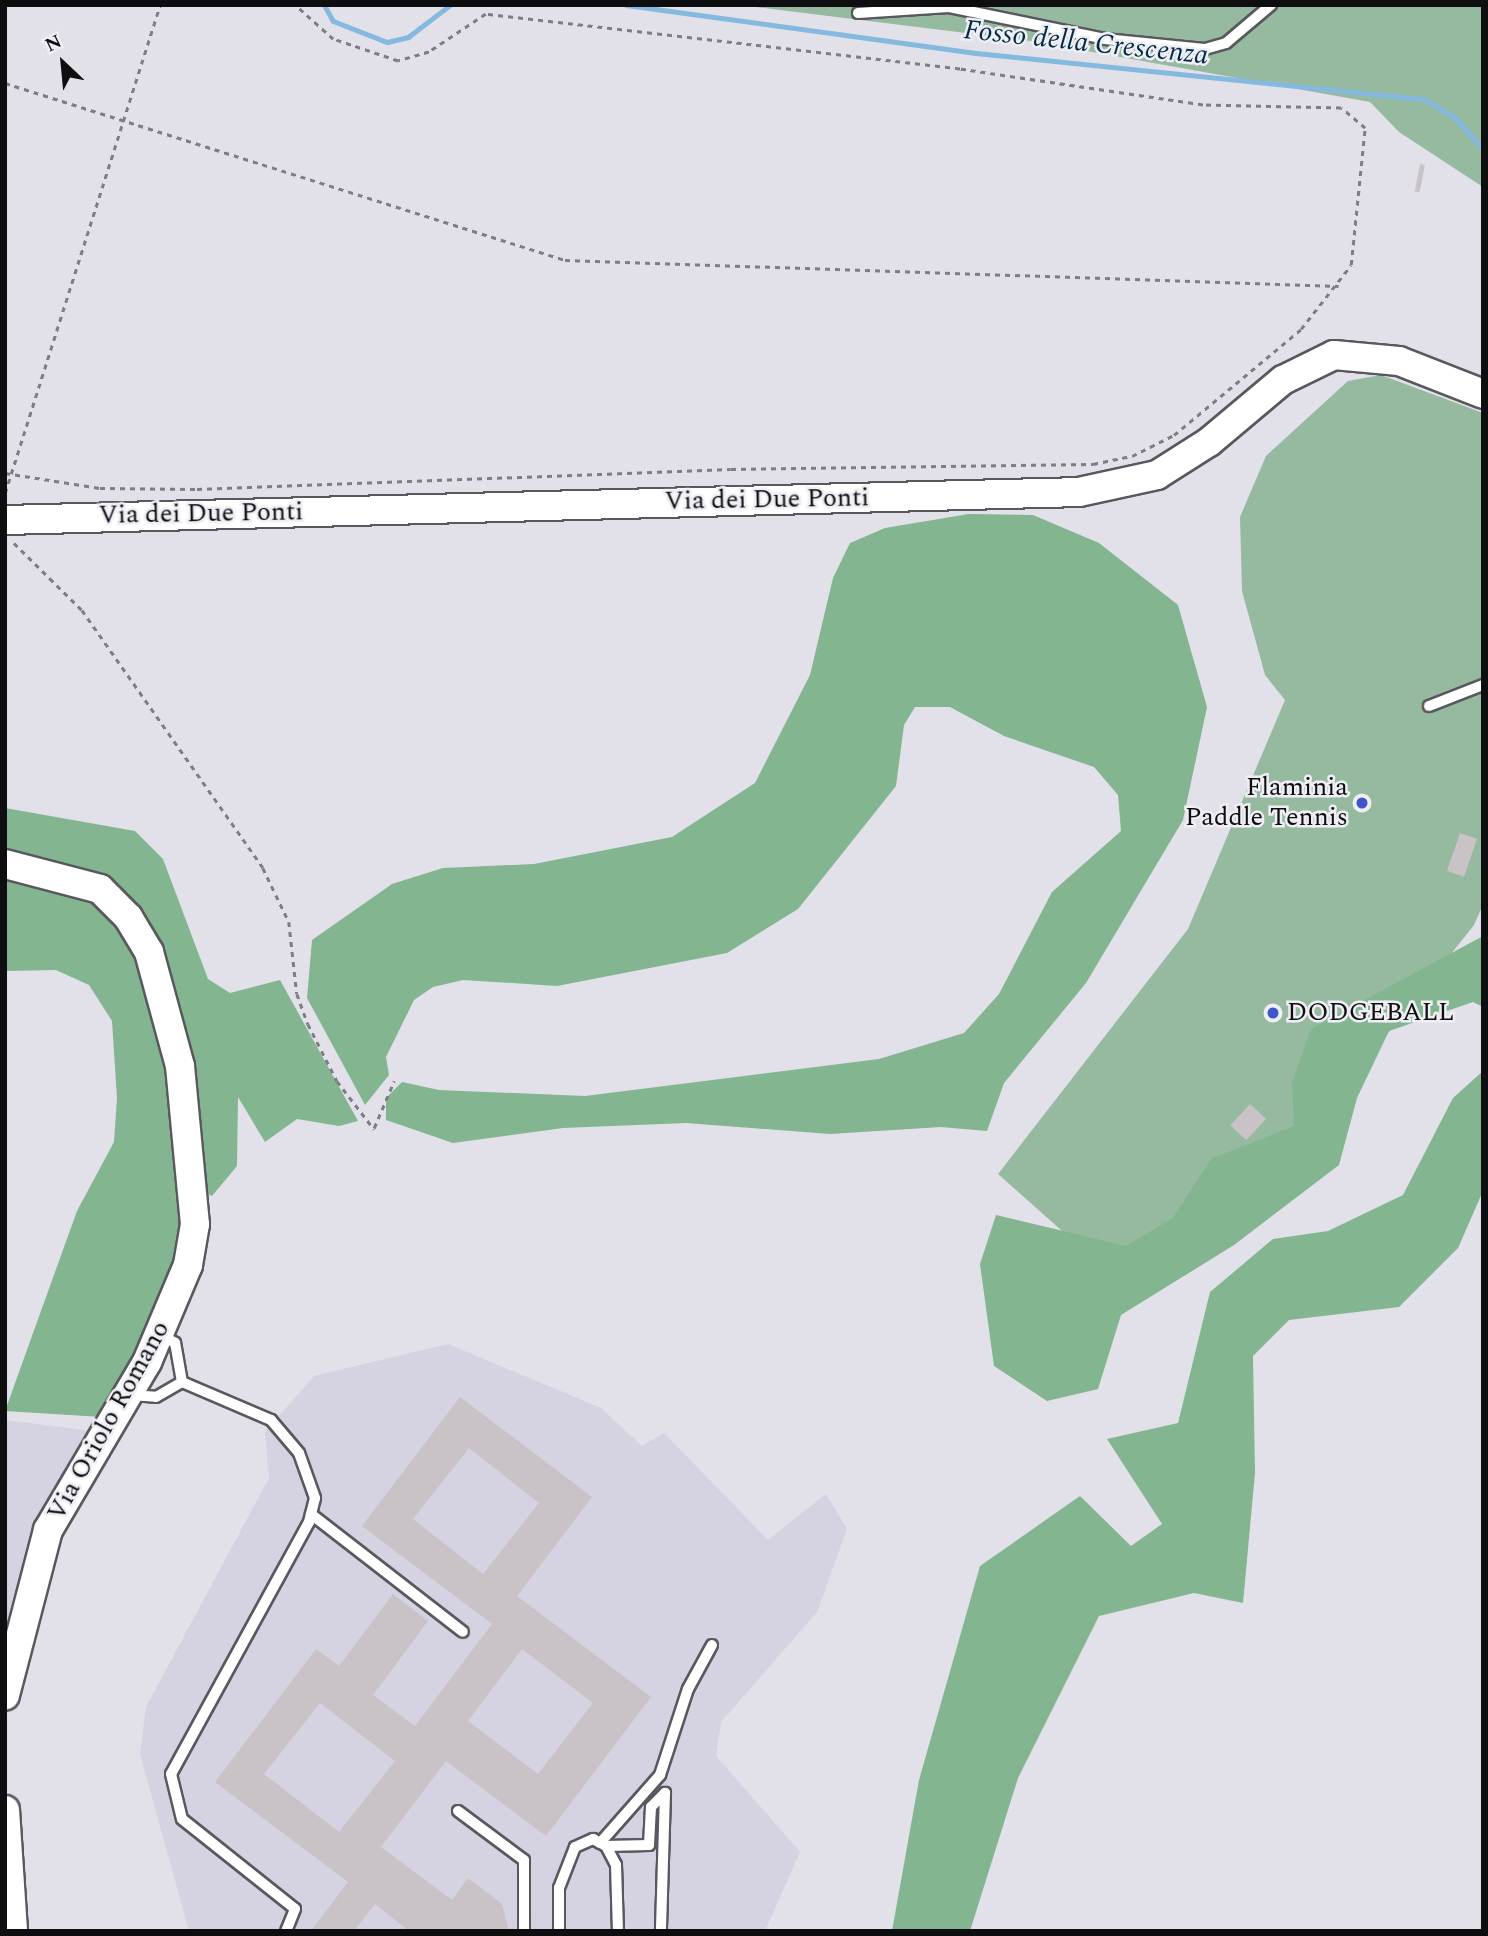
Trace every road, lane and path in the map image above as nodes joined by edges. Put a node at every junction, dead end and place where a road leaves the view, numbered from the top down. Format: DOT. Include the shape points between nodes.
graph roads {
  1 [pos="160,5"];
  2 [pos="295,5"];
  3 [pos="1271,5"];
  4 [pos="949,6"];
  5 [pos="858,13"];
  6 [pos="5,83"];
  7 [pos="124,119"];
  8 [pos="1339,286"];
  9 [pos="1483,394"];
  10 [pos="5,473"];
  11 [pos="10,476"];
  12 [pos="7,511"];
  13 [pos="1483,685"];
  14 [pos="1429,706"];
  15 [pos="5,864"];
  16 [pos="394,1081"];
  17 [pos="160,1334"];
  18 [pos="181,1382"];
  19 [pos="130,1395"];
  20 [pos="311,1514"];
  21 [pos="463,1632"];
  22 [pos="712,1645"];
  23 [pos="5,1695"];
  24 [pos="5,1810"];
  25 [pos="458,1811"];
  26 [pos="603,1844"];
  27 [pos="649,1845"];
  28 [pos="662,1854"];
  29 [pos="13,1931"];
  30 [pos="286,1931"];
  31 [pos="524,1931"];
  32 [pos="559,1931"];
  33 [pos="618,1931"];
  34 [pos="661,1931"];
  1 -- 7 [label="path"];
  2 -- 8 [label="path" via="333,39 398,61 429,52 486,14 960,69 1203,105 1341,108 1365,128 1357,234"];
  3 -- 4 [label="lane" via="1226,43 1205,49 1105,39"];
  4 -- 5 [label="lane"];
  6 -- 7 [label="path"];
  7 -- 8 [label="path" via="565,260"];
  7 -- 11 [label="path"];
  8 -- 11 [label="path" via="1301,329 1174,435 1132,456 1093,464 732,469 197,489 100,488"];
  9 -- 12 [label="street, Via dei Due Ponti" via="1399,361 1334,355 1283,380 1181,463 1131,484 1079,492"];
  10 -- 11 [label="path"];
  11 -- 12 [label="path"];
  12 -- 16 [label="path" via="16,546 82,610 263,868 289,922 297,994 308,1024 338,1080 374,1129 377,1109"];
  13 -- 14 [label="lane"];
  15 -- 17 [label="street, Via Oriolo Romano" via="100,889 128,917 156,970 180,1066 195,1224 188,1265"];
  17 -- 18 [label="lane" via="175,1343"];
  17 -- 19 [label="street, Via Oriolo Romano"];
  18 -- 19 [label="lane" via="156,1397"];
  18 -- 20 [label="lane" via="271,1420 289,1436 315,1498"];
  19 -- 23 [label="street, Via Oriolo Romano" via="48,1530"];
  20 -- 21 [label="lane"];
  20 -- 30 [label="lane" via="171,1774 182,1819 295,1909"];
  22 -- 26 [label="lane" via="688,1689 660,1775"];
  24 -- 29 [label="street"];
  25 -- 31 [label="lane" via="524,1860"];
  26 -- 27 [label="lane"];
  26 -- 32 [label="lane" via="593,1839 575,1847 563,1867"];
  26 -- 33 [label="lane" via="615,1865"];
  27 -- 28 [label="lane"];
  27 -- 28 [label="lane" via="651,1807 666,1794 668,1840"];
  28 -- 34 [label="lane"];
}
